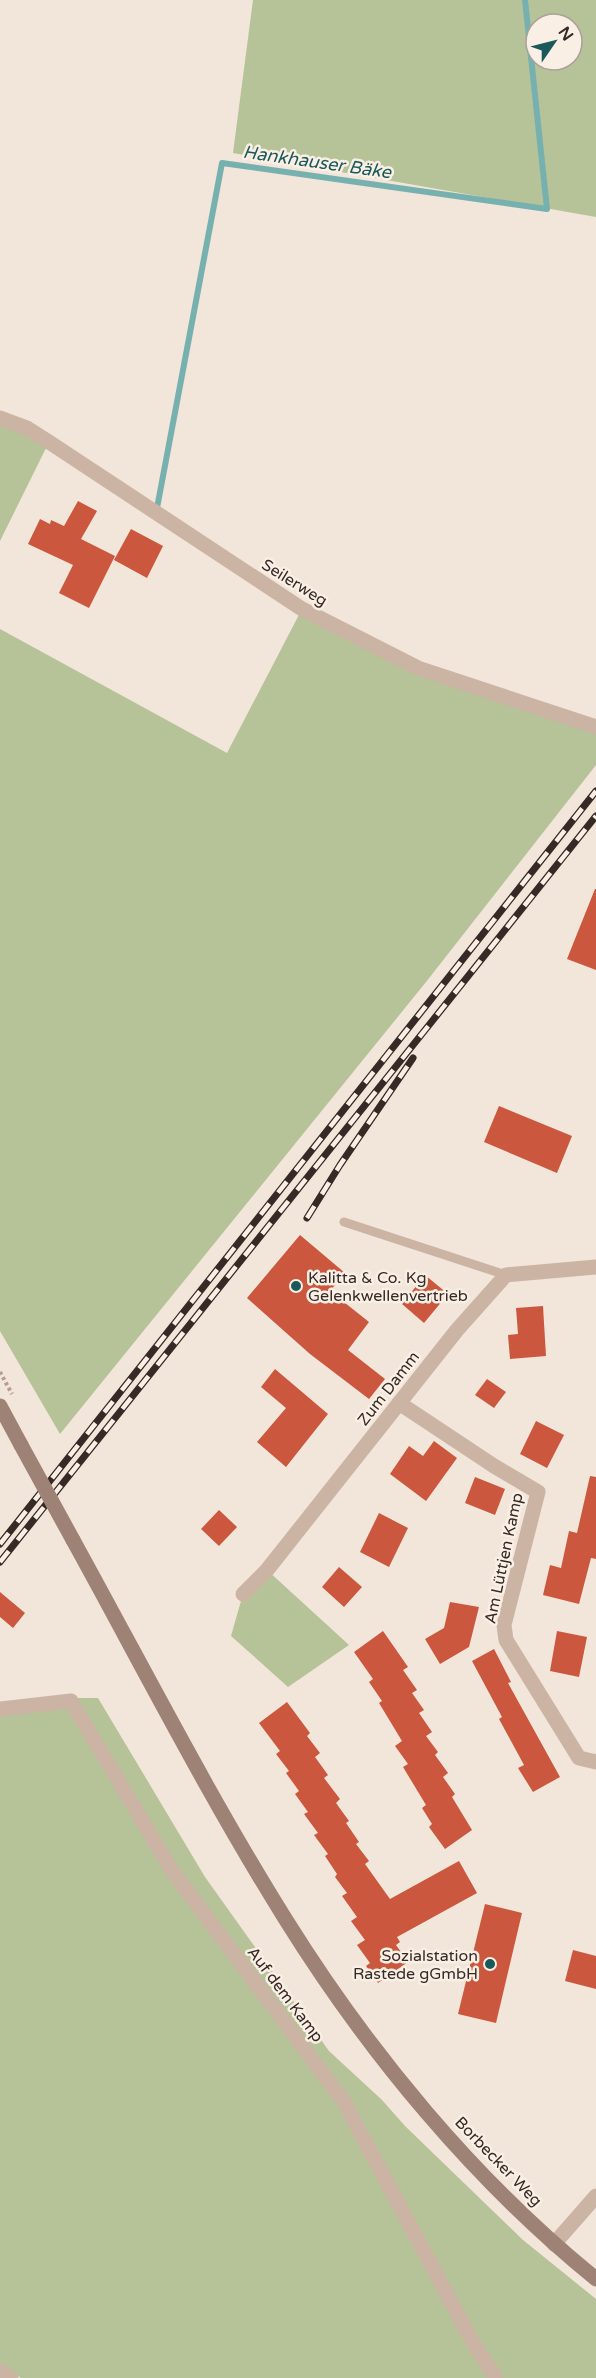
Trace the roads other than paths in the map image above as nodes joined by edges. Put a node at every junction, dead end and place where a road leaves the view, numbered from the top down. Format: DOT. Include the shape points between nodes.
graph roads {
  1 [pos="0,418"];
  2 [pos="596,727"];
  3 [pos="344,1222"];
  4 [pos="596,1266"];
  5 [pos="506,1275"];
  6 [pos="399,1403"];
  7 [pos="0,1406"];
  8 [pos="243,1594"];
  9 [pos="0,1709"];
  10 [pos="596,1762"];
  11 [pos="596,2196"];
  12 [pos="554,2244"];
  13 [pos="596,2279"];
  14 [pos="0,2371"];
  15 [pos="11,2378"];
  16 [pos="496,2378"];
  1 -- 2 [label="street, Seilerweg" via="50,442 302,609 346,633 418,668"];
  3 -- 5 [label="lane"];
  4 -- 5 [label="street"];
  5 -- 6 [label="street, Zum Damm"];
  6 -- 8 [label="street, Zum Damm" via="267,1570"];
  6 -- 10 [label="street, Am Lüttjen Kamp" via="538,1492 504,1625 506,1640 579,1758"];
  7 -- 12 [label="street, Borbecker Weg, bridge" via="252,1864 332,1990 384,2060 489,2180"];
  9 -- 16 [label="street, Auf dem Kamp" via="71,1701 171,1869 344,2102 472,2341"];
  11 -- 12 [label="street"];
  12 -- 13 [label="street, Borbecker Weg"];
  14 -- 15 [label="street"];
}
